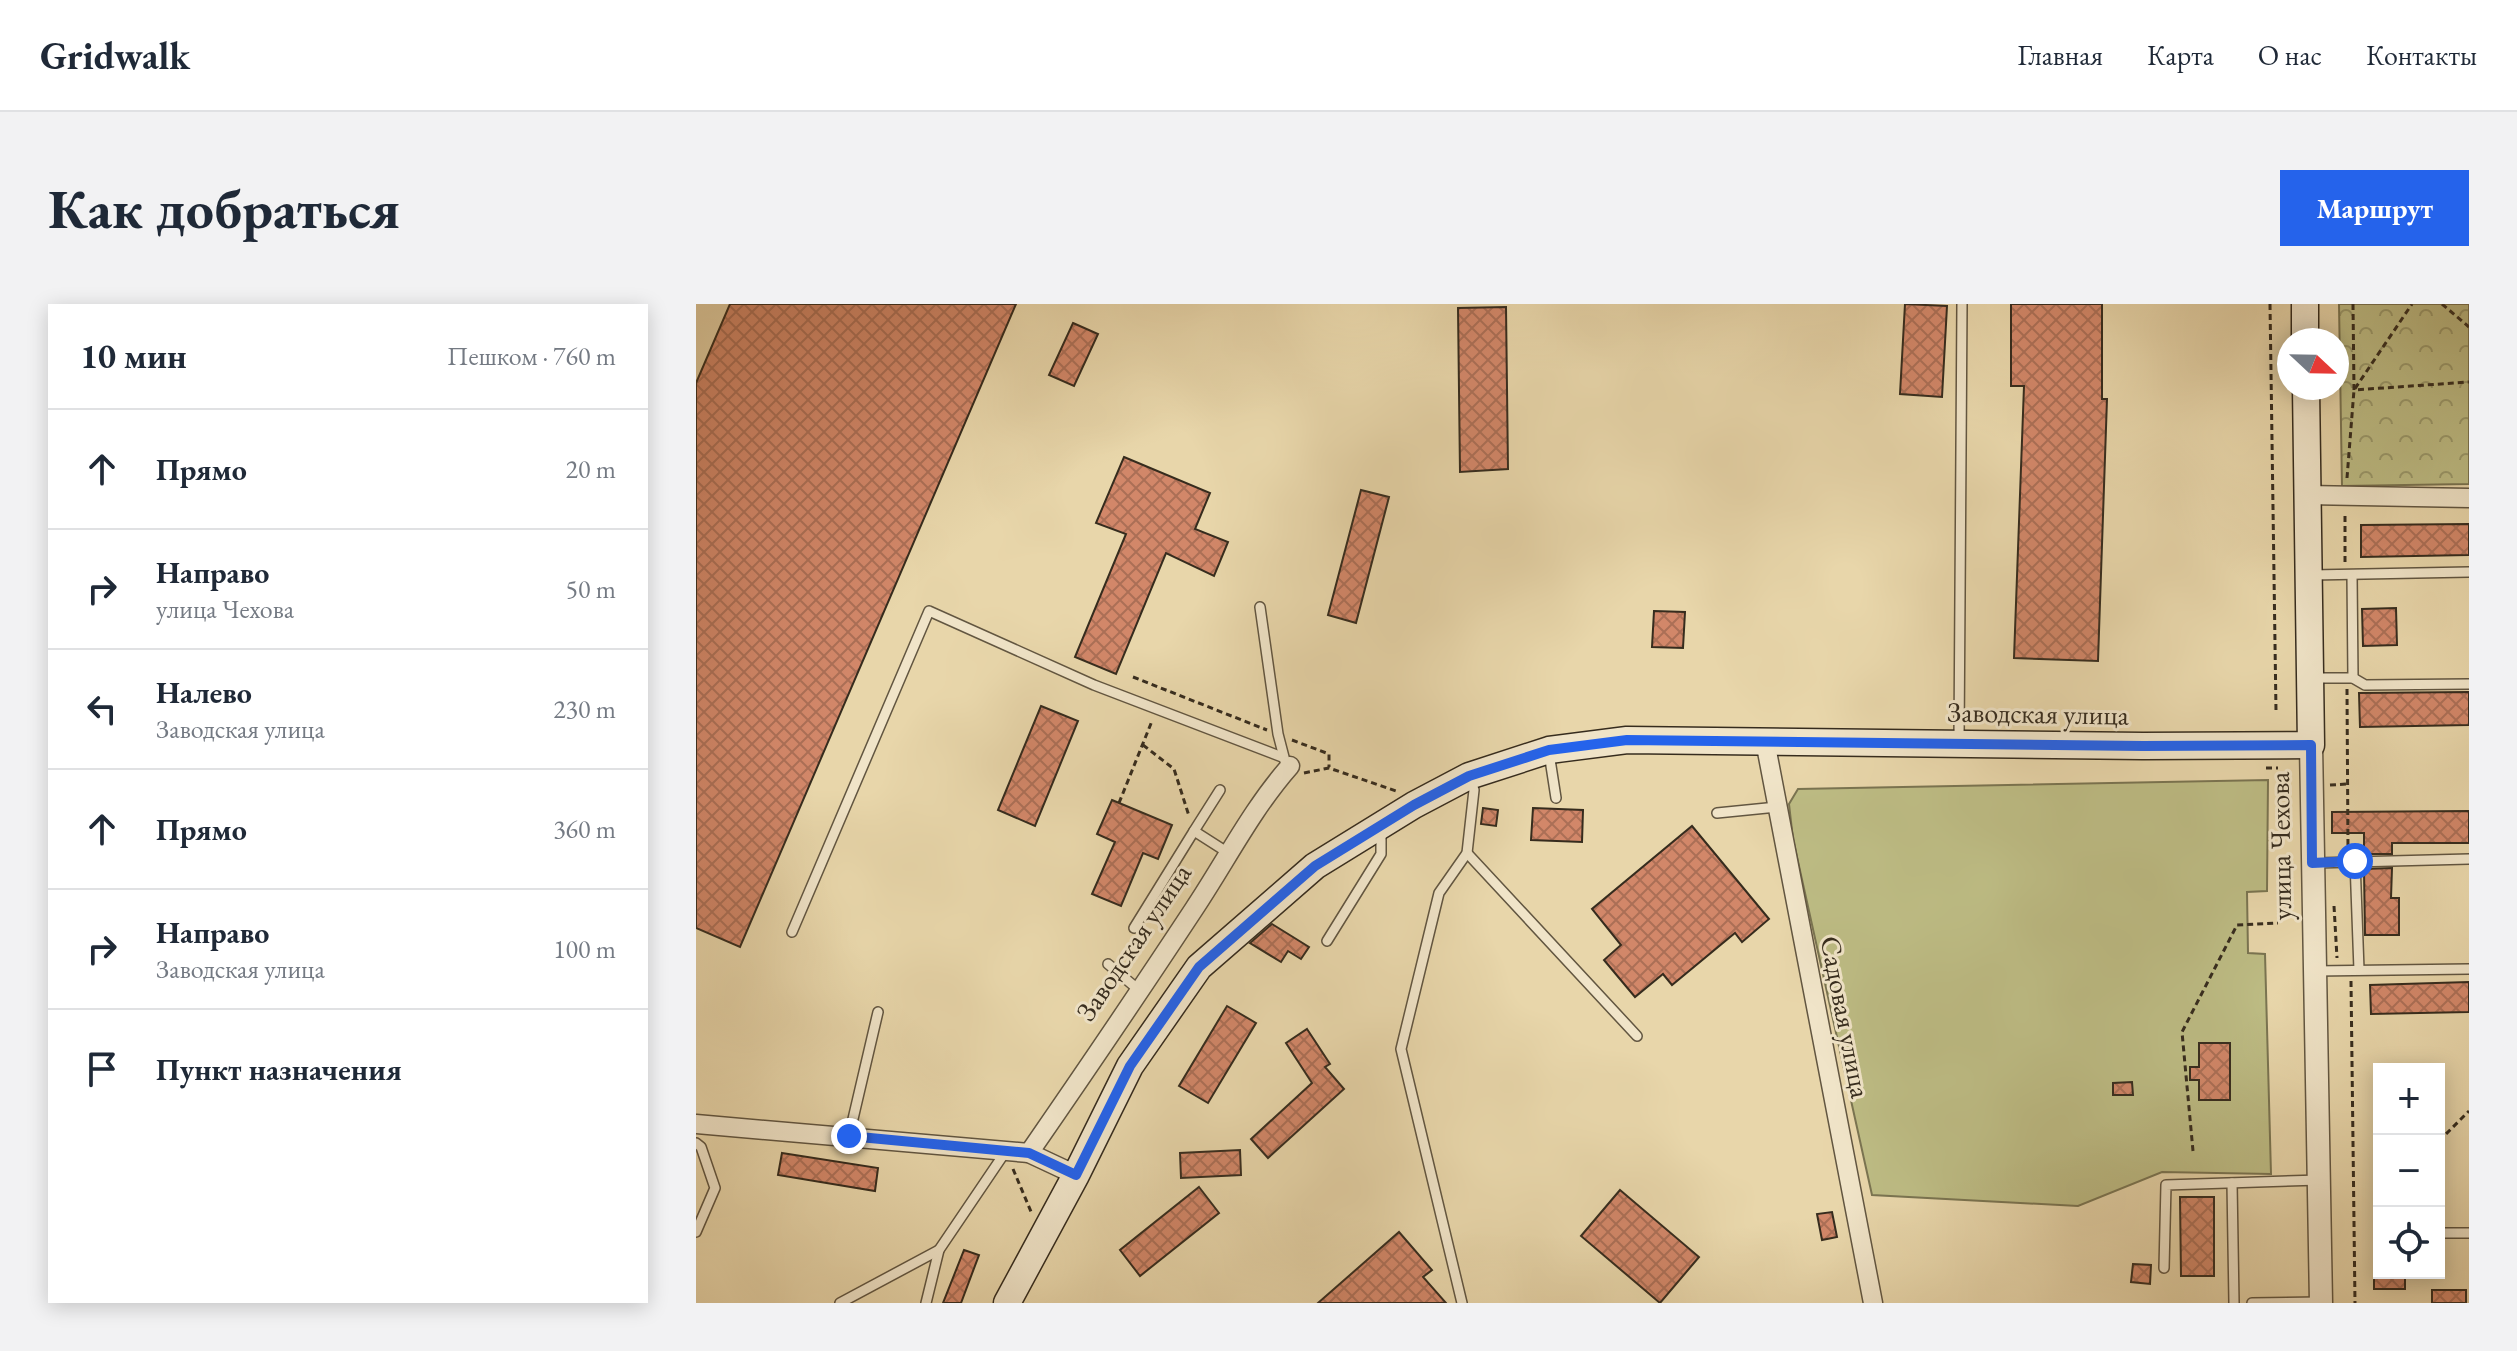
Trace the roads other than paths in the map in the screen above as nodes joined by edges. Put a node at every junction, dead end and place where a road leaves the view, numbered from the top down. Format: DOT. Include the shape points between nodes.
graph roads {
  1 [pos="1962,304"];
  2 [pos="2305,304"];
  3 [pos="2305,328"];
  4 [pos="2306,400"];
  5 [pos="2307,495"];
  6 [pos="2469,498"];
  7 [pos="2469,572"];
  8 [pos="2309,575"];
  9 [pos="2348,575"];
  10 [pos="1260,607"];
  11 [pos="2311,678"];
  12 [pos="2350,678"];
  13 [pos="2469,684"];
  14 [pos="1765,741"];
  15 [pos="1959,744"];
  16 [pos="2311,745"];
  17 [pos="1549,750"];
  18 [pos="1285,766"];
  19 [pos="1469,776"];
  20 [pos="1220,790"];
  21 [pos="1556,798"];
  22 [pos="1717,813"];
  23 [pos="1782,814"];
  24 [pos="1381,826"];
  25 [pos="1194,831"];
  26 [pos="1467,853"];
  27 [pos="1230,854"];
  28 [pos="2469,859"];
  29 [pos="2352,861"];
  30 [pos="2312,863"];
  31 [pos="1134,928"];
  32 [pos="792,932"];
  33 [pos="1327,941"];
  34 [pos="1108,964"];
  35 [pos="2469,969"];
  36 [pos="2355,970"];
  37 [pos="2315,971"];
  38 [pos="1140,991"];
  39 [pos="878,1012"];
  40 [pos="1637,1036"];
  41 [pos="696,1124"];
  42 [pos="849,1136"];
  43 [pos="696,1143"];
  44 [pos="1006,1151"];
  45 [pos="1029,1153"];
  46 [pos="1076,1175"];
  47 [pos="2320,1180"];
  48 [pos="2232,1183"];
  49 [pos="696,1232"];
  50 [pos="2445,1233"];
  51 [pos="2469,1233"];
  52 [pos="939,1250"];
  53 [pos="2164,1268"];
  54 [pos="2321,1302"];
  55 [pos="840,1303"];
  56 [pos="926,1303"];
  57 [pos="1007,1303"];
  58 [pos="1462,1303"];
  59 [pos="1873,1303"];
  60 [pos="2234,1303"];
  61 [pos="2252,1303"];
  62 [pos="2265,1303"];
  1 -- 15 [label="lane"];
  2 -- 3 [label="main road"];
  4 -- 5 [label="main road, улица Чехова"];
  5 -- 6 [label="street"];
  5 -- 8 [label="main road, улица Чехова"];
  7 -- 9 [label="lane"];
  8 -- 9 [label="lane"];
  8 -- 11 [label="main road, улица Чехова"];
  9 -- 12 [label="lane"];
  10 -- 18 [label="lane"];
  11 -- 12 [label="lane"];
  11 -- 16 [label="main road, улица Чехова"];
  12 -- 13 [label="lane" via="2365,685"];
  14 -- 15 [label="main road, Заводская улица"];
  14 -- 17 [label="main road, Заводская улица" via="1627,740"];
  14 -- 23 [label="street, Садовая улица"];
  15 -- 16 [label="main road, Заводская улица"];
  16 -- 30 [label="street, улица Чехова"];
  17 -- 19 [label="main road, Заводская улица"];
  17 -- 21 [label="lane"];
  18 -- 27 [label="street, Заводская улица"];
  18 -- 32 [label="lane" via="929,611"];
  19 -- 24 [label="main road, Заводская улица"];
  19 -- 26 [label="lane" via="1474,790"];
  20 -- 25 [label="lane"];
  22 -- 23 [label="lane"];
  23 -- 59 [label="street, Садовая улица"];
  24 -- 33 [label="lane" via="1381,854"];
  24 -- 46 [label="main road, Заводская улица" via="1315,866 1199,967 1130,1066"];
  25 -- 27 [label="lane"];
  25 -- 31 [label="lane"];
  26 -- 40 [label="lane"];
  26 -- 58 [label="lane" via="1439,893 1401,1049"];
  27 -- 38 [label="street, Заводская улица"];
  28 -- 29 [label="lane"];
  29 -- 30 [label="lane"];
  29 -- 36 [label="lane"];
  30 -- 37 [label="street, улица Чехова"];
  34 -- 38 [label="lane"];
  35 -- 36 [label="lane"];
  36 -- 37 [label="lane"];
  37 -- 47 [label="street, улица Чехова"];
  38 -- 45 [label="street, Заводская улица"];
  39 -- 42 [label="lane"];
  41 -- 42 [label="street"];
  42 -- 44 [label="street"];
  43 -- 49 [label="lane" via="715,1188"];
  44 -- 45 [label="street"];
  44 -- 52 [label="lane"];
  45 -- 46 [label="street"];
  46 -- 57 [label="main road, Заводская улица"];
  47 -- 48 [label="lane"];
  47 -- 54 [label="street, улица Чехова"];
  48 -- 53 [label="lane" via="2166,1185"];
  48 -- 60 [label="lane"];
  50 -- 51 [label="lane"];
  52 -- 55 [label="lane"];
  52 -- 56 [label="lane"];
  54 -- 62 [label="lane"];
  61 -- 62 [label="lane"];
}
